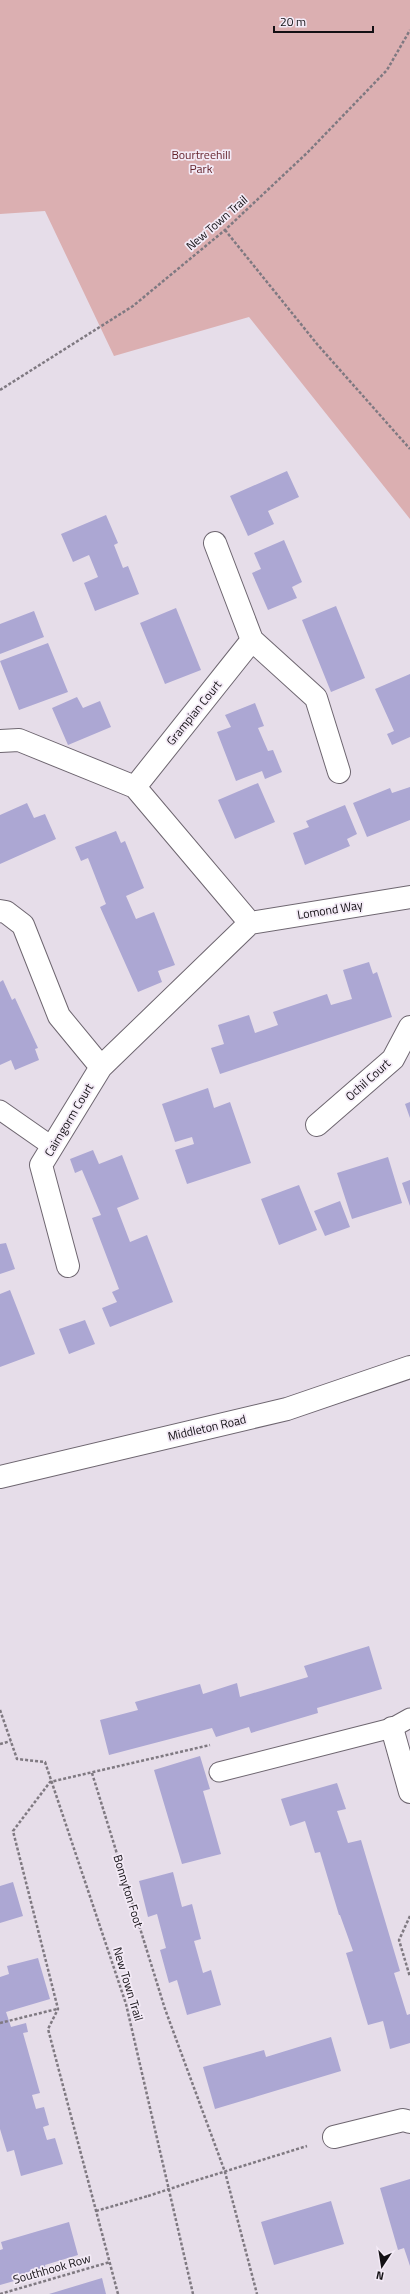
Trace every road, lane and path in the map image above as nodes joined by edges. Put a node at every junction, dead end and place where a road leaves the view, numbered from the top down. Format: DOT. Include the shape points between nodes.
graph roads {
  1 [pos="410,30"];
  2 [pos="225,230"];
  3 [pos="0,390"];
  4 [pos="410,449"];
  5 [pos="215,543"];
  6 [pos="252,640"];
  7 [pos="0,741"];
  8 [pos="340,772"];
  9 [pos="135,787"];
  10 [pos="410,897"];
  11 [pos="0,911"];
  12 [pos="250,923"];
  13 [pos="410,1027"];
  14 [pos="101,1067"];
  15 [pos="0,1110"];
  16 [pos="317,1125"];
  17 [pos="53,1147"];
  18 [pos="68,1266"];
  19 [pos="410,1367"];
  20 [pos="0,1477"];
  21 [pos="0,1710"];
  22 [pos="401,1723"];
  23 [pos="11,1741"];
  24 [pos="0,1744"];
  25 [pos="215,1744"];
  26 [pos="219,1772"];
  27 [pos="92,1773"];
  28 [pos="50,1782"];
  29 [pos="410,1792"];
  30 [pos="410,1916"];
  31 [pos="410,1977"];
  32 [pos="58,2009"];
  33 [pos="0,2023"];
  34 [pos="410,2122"];
  35 [pos="334,2137"];
  36 [pos="225,2172"];
  37 [pos="96,2211"];
  38 [pos="110,2262"];
  39 [pos="0,2294"];
  40 [pos="118,2294"];
  41 [pos="193,2294"];
  42 [pos="257,2294"];
  1 -- 2 [label="path, New Town Trail" via="387,70 308,152"];
  2 -- 3 [label="path, New Town Trail" via="133,306"];
  2 -- 4 [label="path" via="317,344"];
  5 -- 6 [label="street"];
  6 -- 8 [label="street" via="316,698"];
  6 -- 9 [label="street, Grampian Court"];
  7 -- 9 [label="street" via="19,740"];
  9 -- 12 [label="street"];
  10 -- 12 [label="street, Lomond Way"];
  11 -- 14 [label="street" via="6,912 23,925 59,1016"];
  12 -- 14 [label="street, Cairngorm Court"];
  13 -- 16 [label="street, Ochil Court" via="393,1059"];
  14 -- 17 [label="street, Cairngorm Court"];
  15 -- 17 [label="lane"];
  17 -- 18 [label="street, Cairngorm Court" via="42,1165"];
  19 -- 20 [label="street, Middleton Road" via="288,1410"];
  21 -- 23 [label="path, New Town Trail"];
  22 -- 26 [label="lane"];
  22 -- 29 [label="street"];
  23 -- 24 [label="path"];
  23 -- 28 [label="path, New Town Trail" via="17,1759 45,1762"];
  25 -- 27 [label="path"];
  27 -- 28 [label="path"];
  27 -- 36 [label="path, Bonnyton Foot" via="165,2009"];
  28 -- 32 [label="path" via="12,1831"];
  28 -- 41 [label="path, New Town Trail" via="126,2004"];
  30 -- 31 [label="path" via="399,1940"];
  32 -- 33 [label="path"];
  32 -- 37 [label="path" via="48,2029"];
  34 -- 35 [label="street" via="403,2120"];
  35 -- 36 [label="path"];
  36 -- 37 [label="path, bridge"];
  36 -- 42 [label="path, Bonnyton Foot"];
  37 -- 38 [label="path"];
  38 -- 39 [label="path, Southhook Row"];
  38 -- 40 [label="path"];
}
